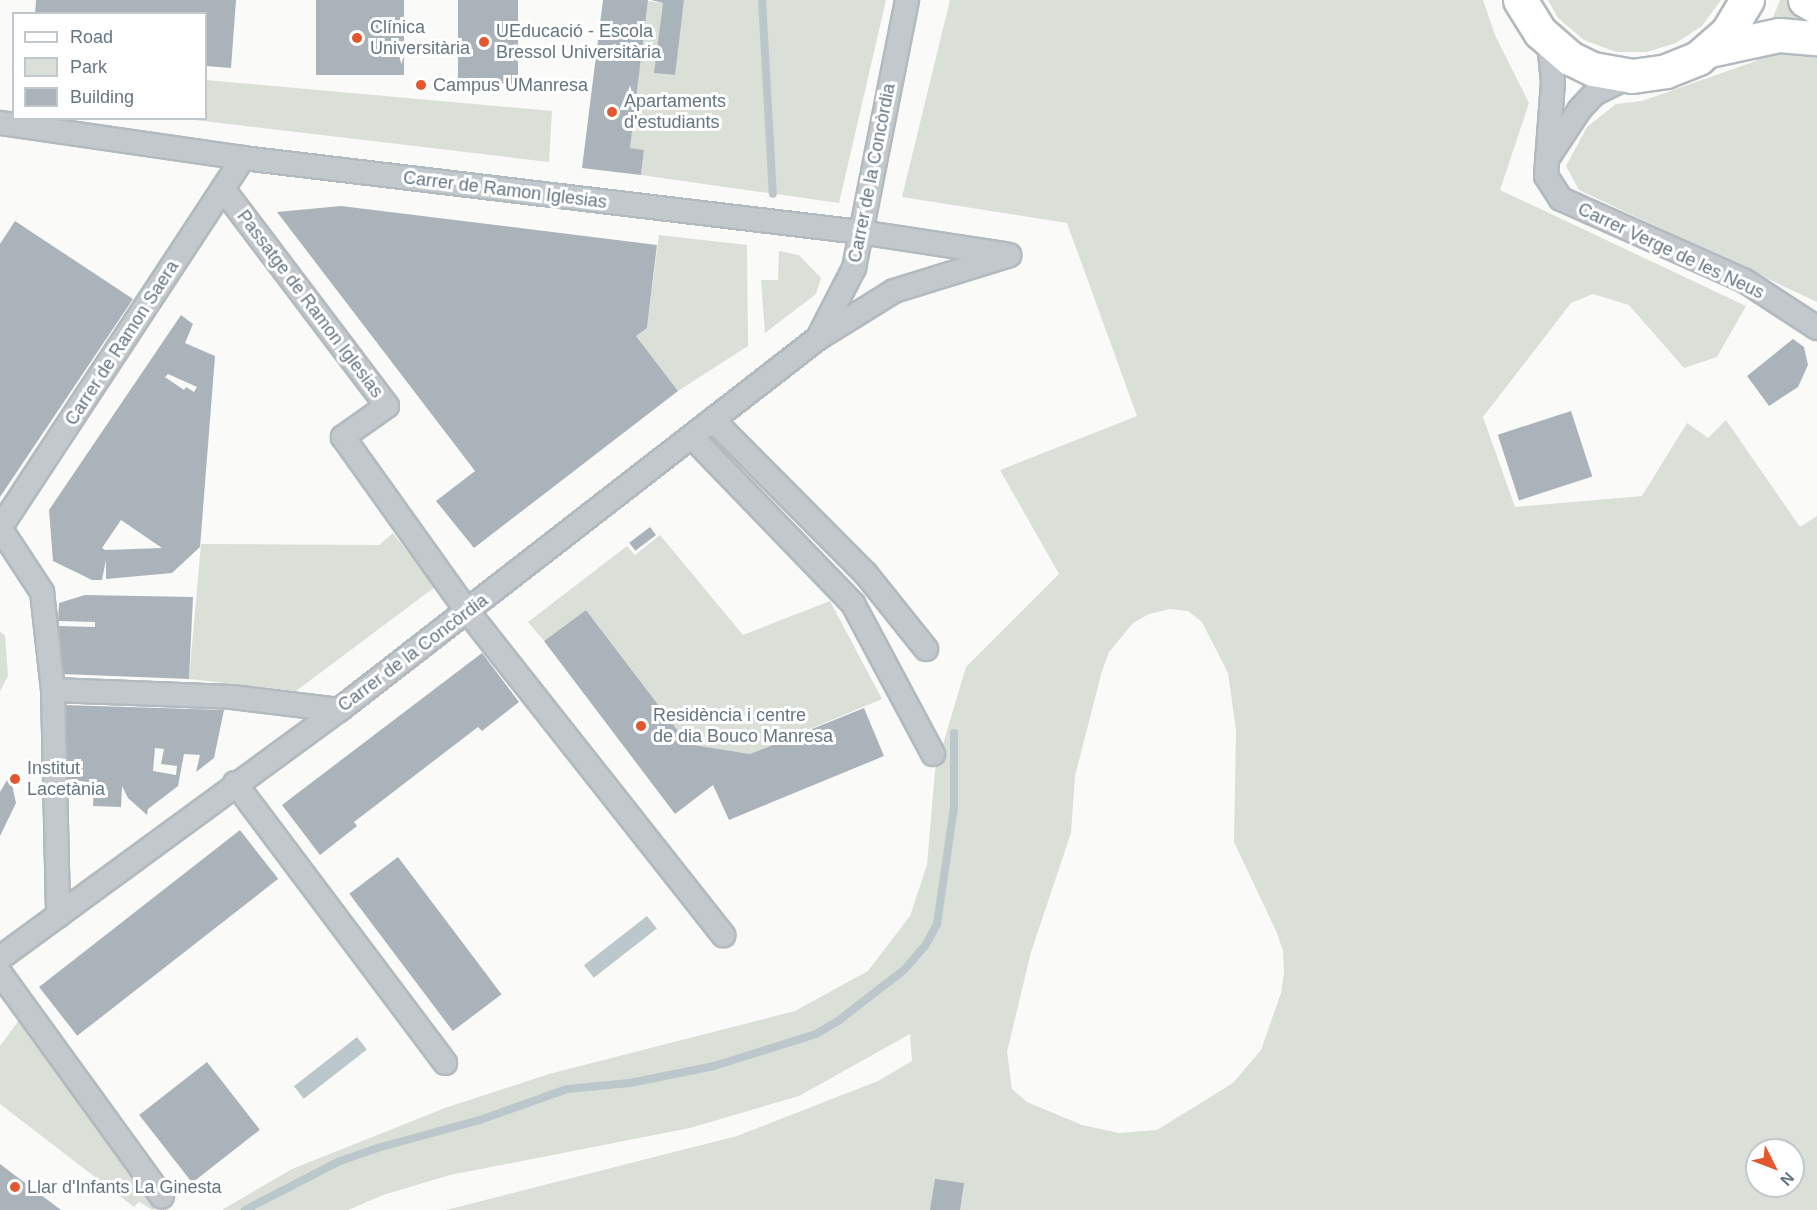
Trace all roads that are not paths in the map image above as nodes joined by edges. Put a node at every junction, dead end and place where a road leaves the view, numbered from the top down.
1 (907, 0) edge
2 (1520, 0) edge
3 (1748, 0) edge
4 (1806, 0) edge
5 (1817, 7) edge
6 (1817, 38) edge
7 (1549, 42) junction
8 (1708, 51) junction
9 (1632, 76) junction
10 (0, 123) edge
11 (243, 158) junction
12 (1547, 160) junction
13 (223, 189) junction
14 (860, 232) junction
15 (1010, 255) joint
16 (1817, 328) edge
17 (818, 339) junction
18 (713, 420) junction
19 (692, 437) junction
20 (0, 528) edge
21 (468, 612) junction
22 (926, 649) dead end
23 (53, 690) junction
24 (339, 710) junction
25 (933, 754) dead end
26 (235, 783) junction
27 (58, 916) junction
28 (723, 935) dead end
29 (0, 958) edge
30 (0, 973) edge
31 (446, 1062) dead end
32 (162, 1197) dead end

1 - 14 street, Carrer de la Concòrdia
2 - 7 street
3 - 8 street
4 - 5 street
6 - 8 street
7 - 9 street
7 - 12 street, Carrer Verge de les Neus
8 - 9 street
9 - 12 street
10 - 11 street, Carrer de Ramon Iglesias
11 - 13 street, Carrer de Ramon Saera
11 - 14 street, Carrer de Ramon Iglesias
12 - 16 street, Carrer Verge de les Neus
13 - 20 street, Carrer de Ramon Saera
13 - 21 street, Passatge de Ramon Iglesias
14 - 15 street, Carrer de Ramon Iglesias
14 - 17 street, Carrer de la Concòrdia
15 - 17 street, Carrer de la Concòrdia
17 - 18 street, Carrer de la Concòrdia
18 - 19 street, Carrer de la Concòrdia
18 - 22 street
19 - 21 street, Carrer de la Concòrdia
19 - 25 street
20 - 23 street
21 - 24 street, Carrer de la Concòrdia
21 - 28 street
23 - 24 street
23 - 27 street
24 - 26 street, Carrer de la Concòrdia
26 - 27 street, Carrer de la Concòrdia
26 - 31 street
27 - 29 street, Carrer de la Concòrdia
30 - 32 street

